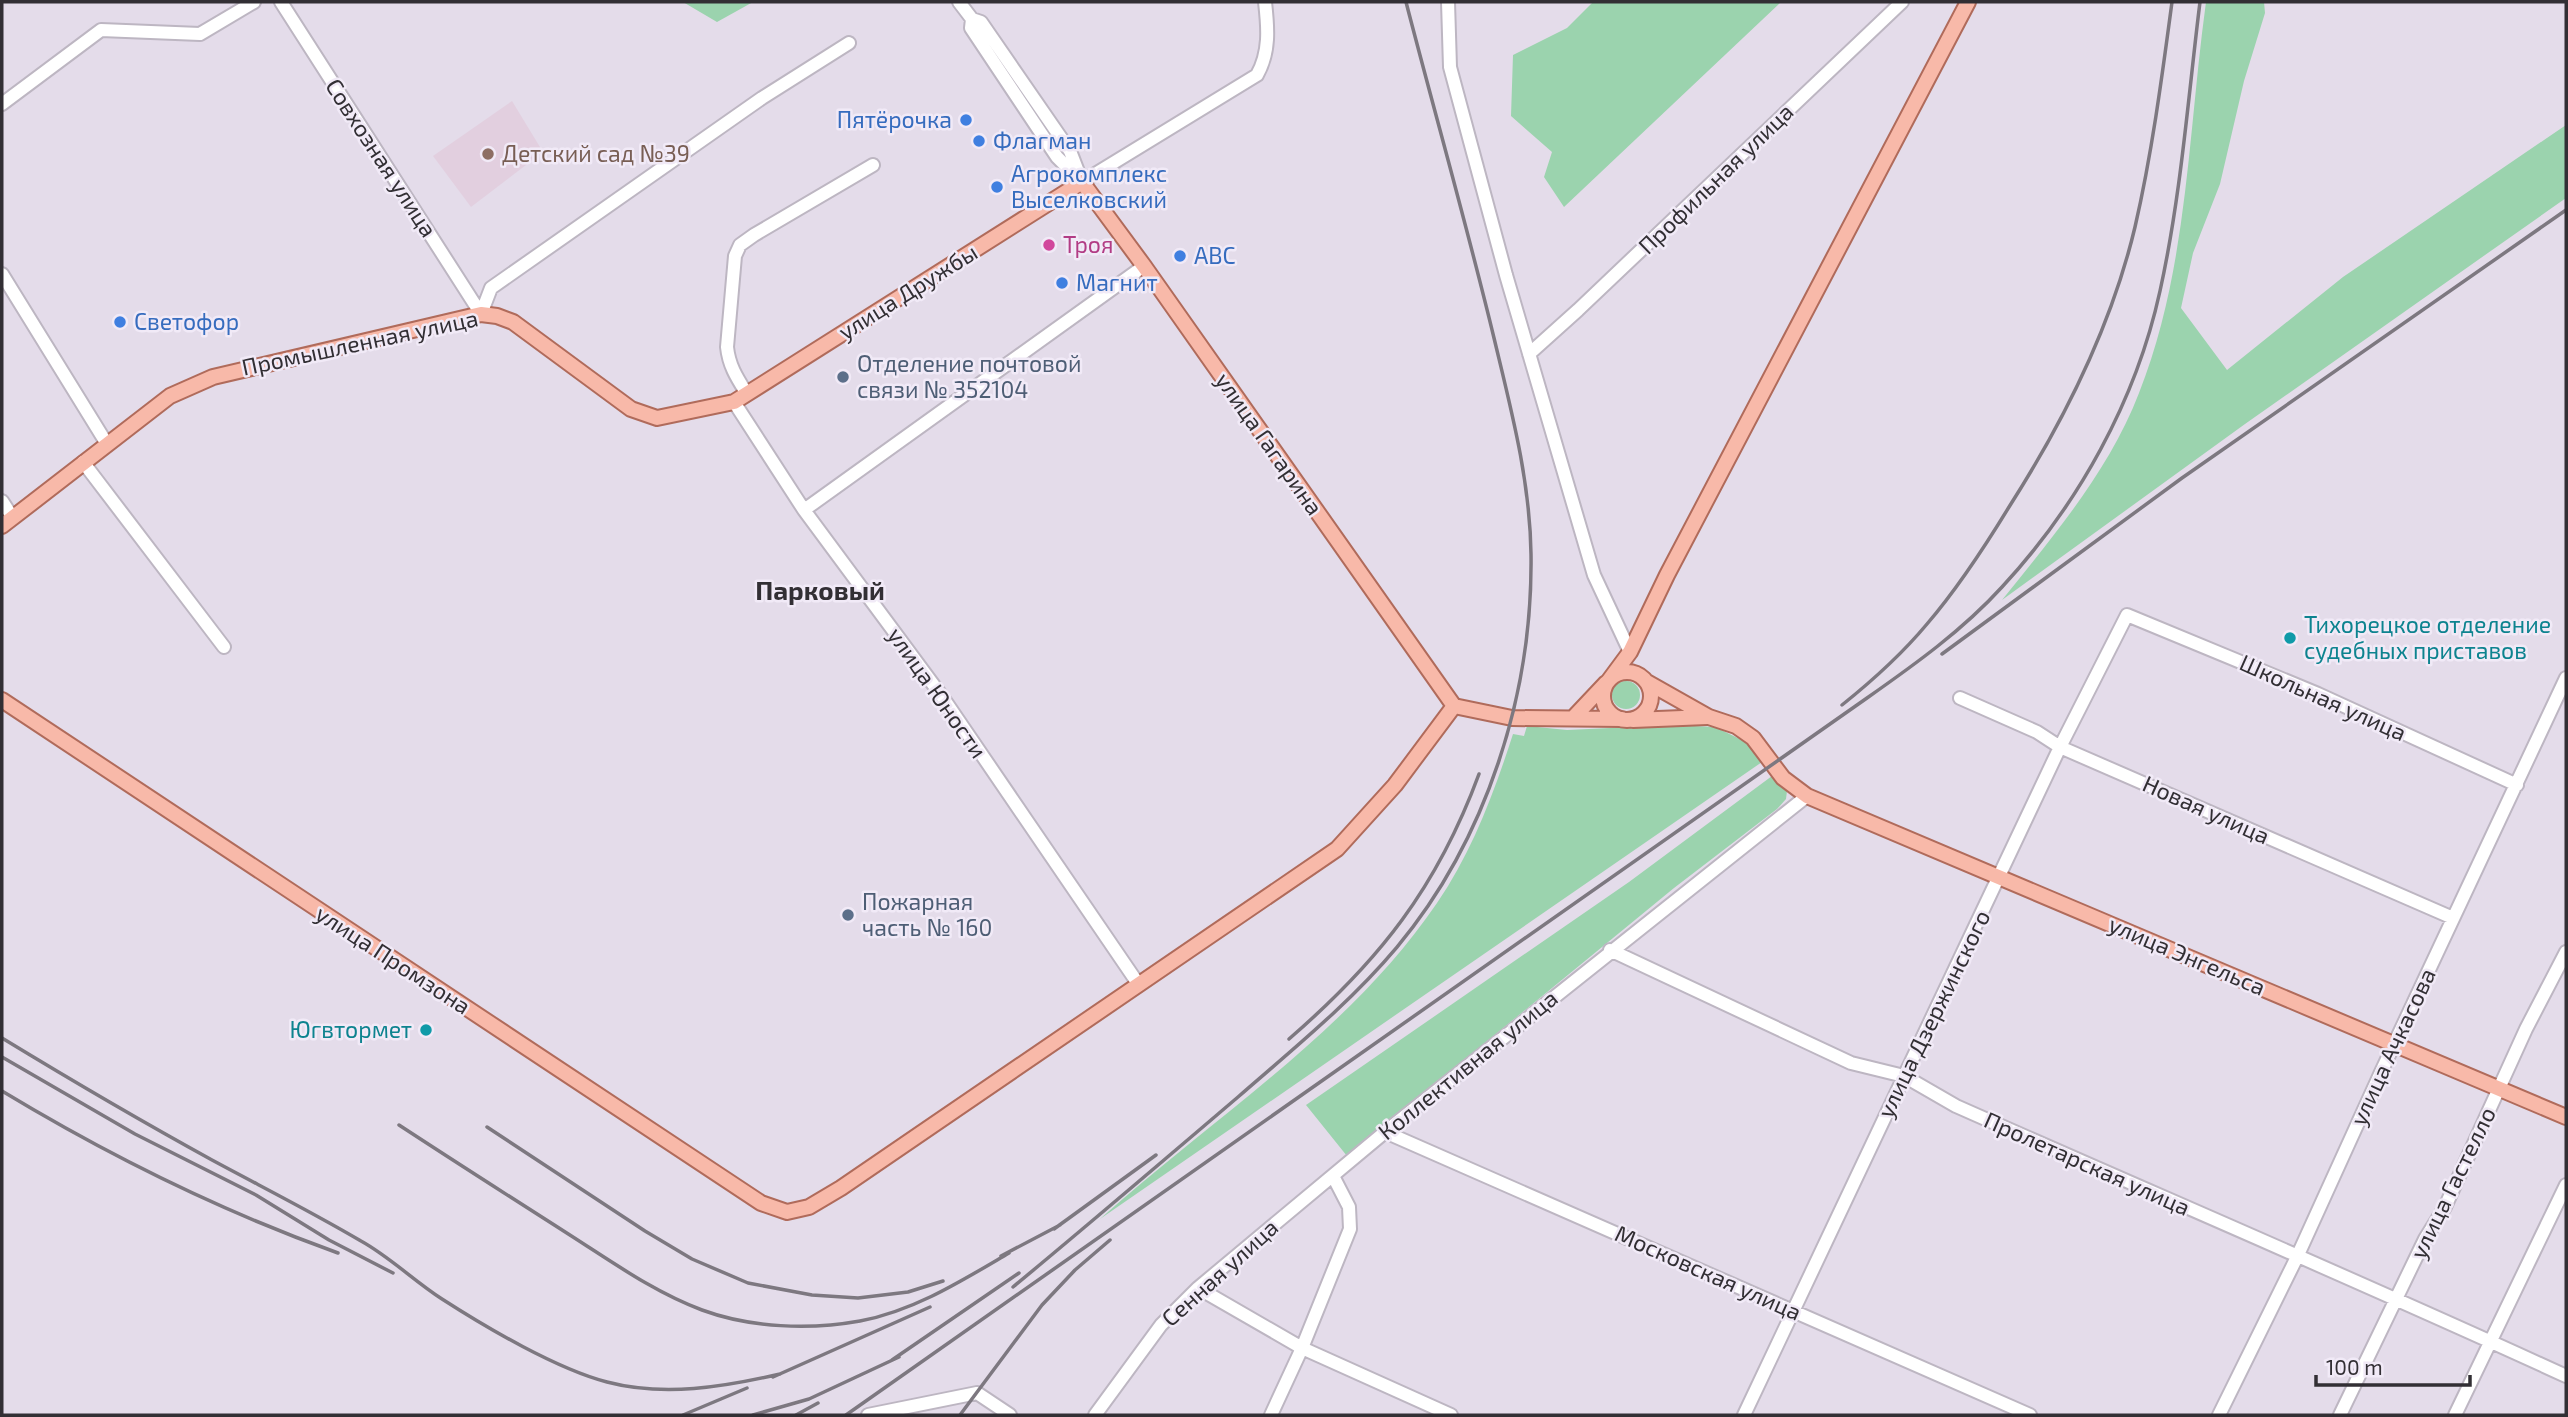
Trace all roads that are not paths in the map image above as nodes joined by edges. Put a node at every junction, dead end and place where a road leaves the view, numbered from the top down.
1 (254, 2) edge
2 (281, 2) edge
3 (959, 2) edge
4 (1265, 2) edge
5 (1448, 2) edge
6 (1902, 2) edge
7 (1968, 2) edge
8 (849, 43) dead end
9 (2, 104) edge
10 (873, 165) dead end
11 (1082, 182) junction
12 (1144, 266) junction
13 (2, 274) edge
14 (481, 314) junction
15 (1529, 354) junction
16 (747, 394) junction
17 (734, 402) junction
18 (107, 444) junction
19 (83, 463) junction
20 (2, 501) edge
21 (804, 510) junction
22 (7, 522) edge
23 (2127, 615) joint
24 (224, 647) dead end
25 (1630, 652) junction
26 (1642, 678) junction
27 (2566, 678) edge
28 (1608, 680) junction
29 (1960, 698) dead end
30 (2, 700) edge
31 (1454, 706) junction
32 (1709, 717) junction
33 (1573, 718) junction
34 (1625, 720) junction
35 (2060, 747) junction
36 (2517, 785) junction
37 (1807, 796) junction
38 (2000, 876) junction
39 (2453, 918) junction
40 (1610, 950) junction
41 (2566, 951) edge
42 (1139, 985) junction
43 (2394, 1045) junction
44 (1904, 1076) junction
45 (2500, 1089) junction
46 (2566, 1117) edge
47 (1385, 1132) junction
48 (1333, 1176) junction
49 (2566, 1185) edge
50 (2297, 1257) junction
51 (1198, 1288) junction
52 (2398, 1298) junction
53 (1793, 1310) junction
54 (2492, 1342) junction
55 (1302, 1348) junction
56 (2566, 1376) edge
57 (868, 1415) edge
58 (1010, 1415) edge
59 (1095, 1415) edge
60 (1271, 1415) edge
61 (1451, 1415) edge
62 (1744, 1415) edge
63 (2030, 1415) edge
64 (2219, 1415) edge
65 (2340, 1415) edge
66 (2455, 1415) edge

1 - 9 street
2 - 14 street, Совхозная улица
3 - 11 street, улица Гагарина
4 - 11 street
5 - 15 street
6 - 15 street, Профильная улица
7 - 25 main road
8 - 14 street
10 - 16 street
11 - 12 main road, улица Гагарина
11 - 16 main road, улица Дружбы
12 - 21 street
12 - 31 main road, улица Гагарина
13 - 18 street
14 - 17 main road, Промышленная улица
14 - 18 main road, Промышленная улица
15 - 25 street
16 - 17 main road, улица Дружбы
17 - 21 street, улица Юности
18 - 19 main road, Промышленная улица
19 - 22 main road, Промышленная улица
19 - 24 street
20 - 22 street
21 - 42 street, улица Юности
23 - 35 street, улица Дзержинского
23 - 36 street, Школьная улица
25 - 26 main road
25 - 28 main road
26 - 28 main road
26 - 32 main road, улица Энгельса
26 - 34 main road
27 - 36 street, улица Ачкасова
28 - 33 main road
28 - 34 main road
29 - 35 street, Новая улица
30 - 42 main road, улица Промзона
31 - 33 main road
31 - 42 main road
32 - 34 main road
32 - 37 main road, улица Энгельса
33 - 34 main road
35 - 38 street, улица Дзержинского
35 - 39 street, Новая улица
36 - 39 street, улица Ачкасова
37 - 38 main road, улица Энгельса
37 - 40 street, Коллективная улица
38 - 43 main road, улица Энгельса
38 - 44 street, улица Дзержинского
39 - 43 street, улица Ачкасова
40 - 44 street, Пролетарская улица
40 - 47 street, Коллективная улица
41 - 45 street, улица Гастелло
43 - 45 main road, улица Энгельса
43 - 50 street, улица Ачкасова
44 - 50 street, Пролетарская улица
44 - 53 street, улица Дзержинского
45 - 46 main road, улица Энгельса
45 - 52 street, улица Гастелло
47 - 48 street, Коллективная улица
47 - 53 street, Московская улица
48 - 51 street, Сенная улица
48 - 55 street
49 - 54 street
50 - 52 street, Пролетарская улица
50 - 64 street, улица Ачкасова
51 - 55 street
51 - 59 street, Сенная улица
52 - 54 street, Пролетарская улица
52 - 65 street, улица Гастелло
53 - 62 street, улица Дзержинского
53 - 63 street, Московская улица
54 - 56 street, Пролетарская улица
54 - 66 street
55 - 60 street
55 - 61 street
57 - 58 street

